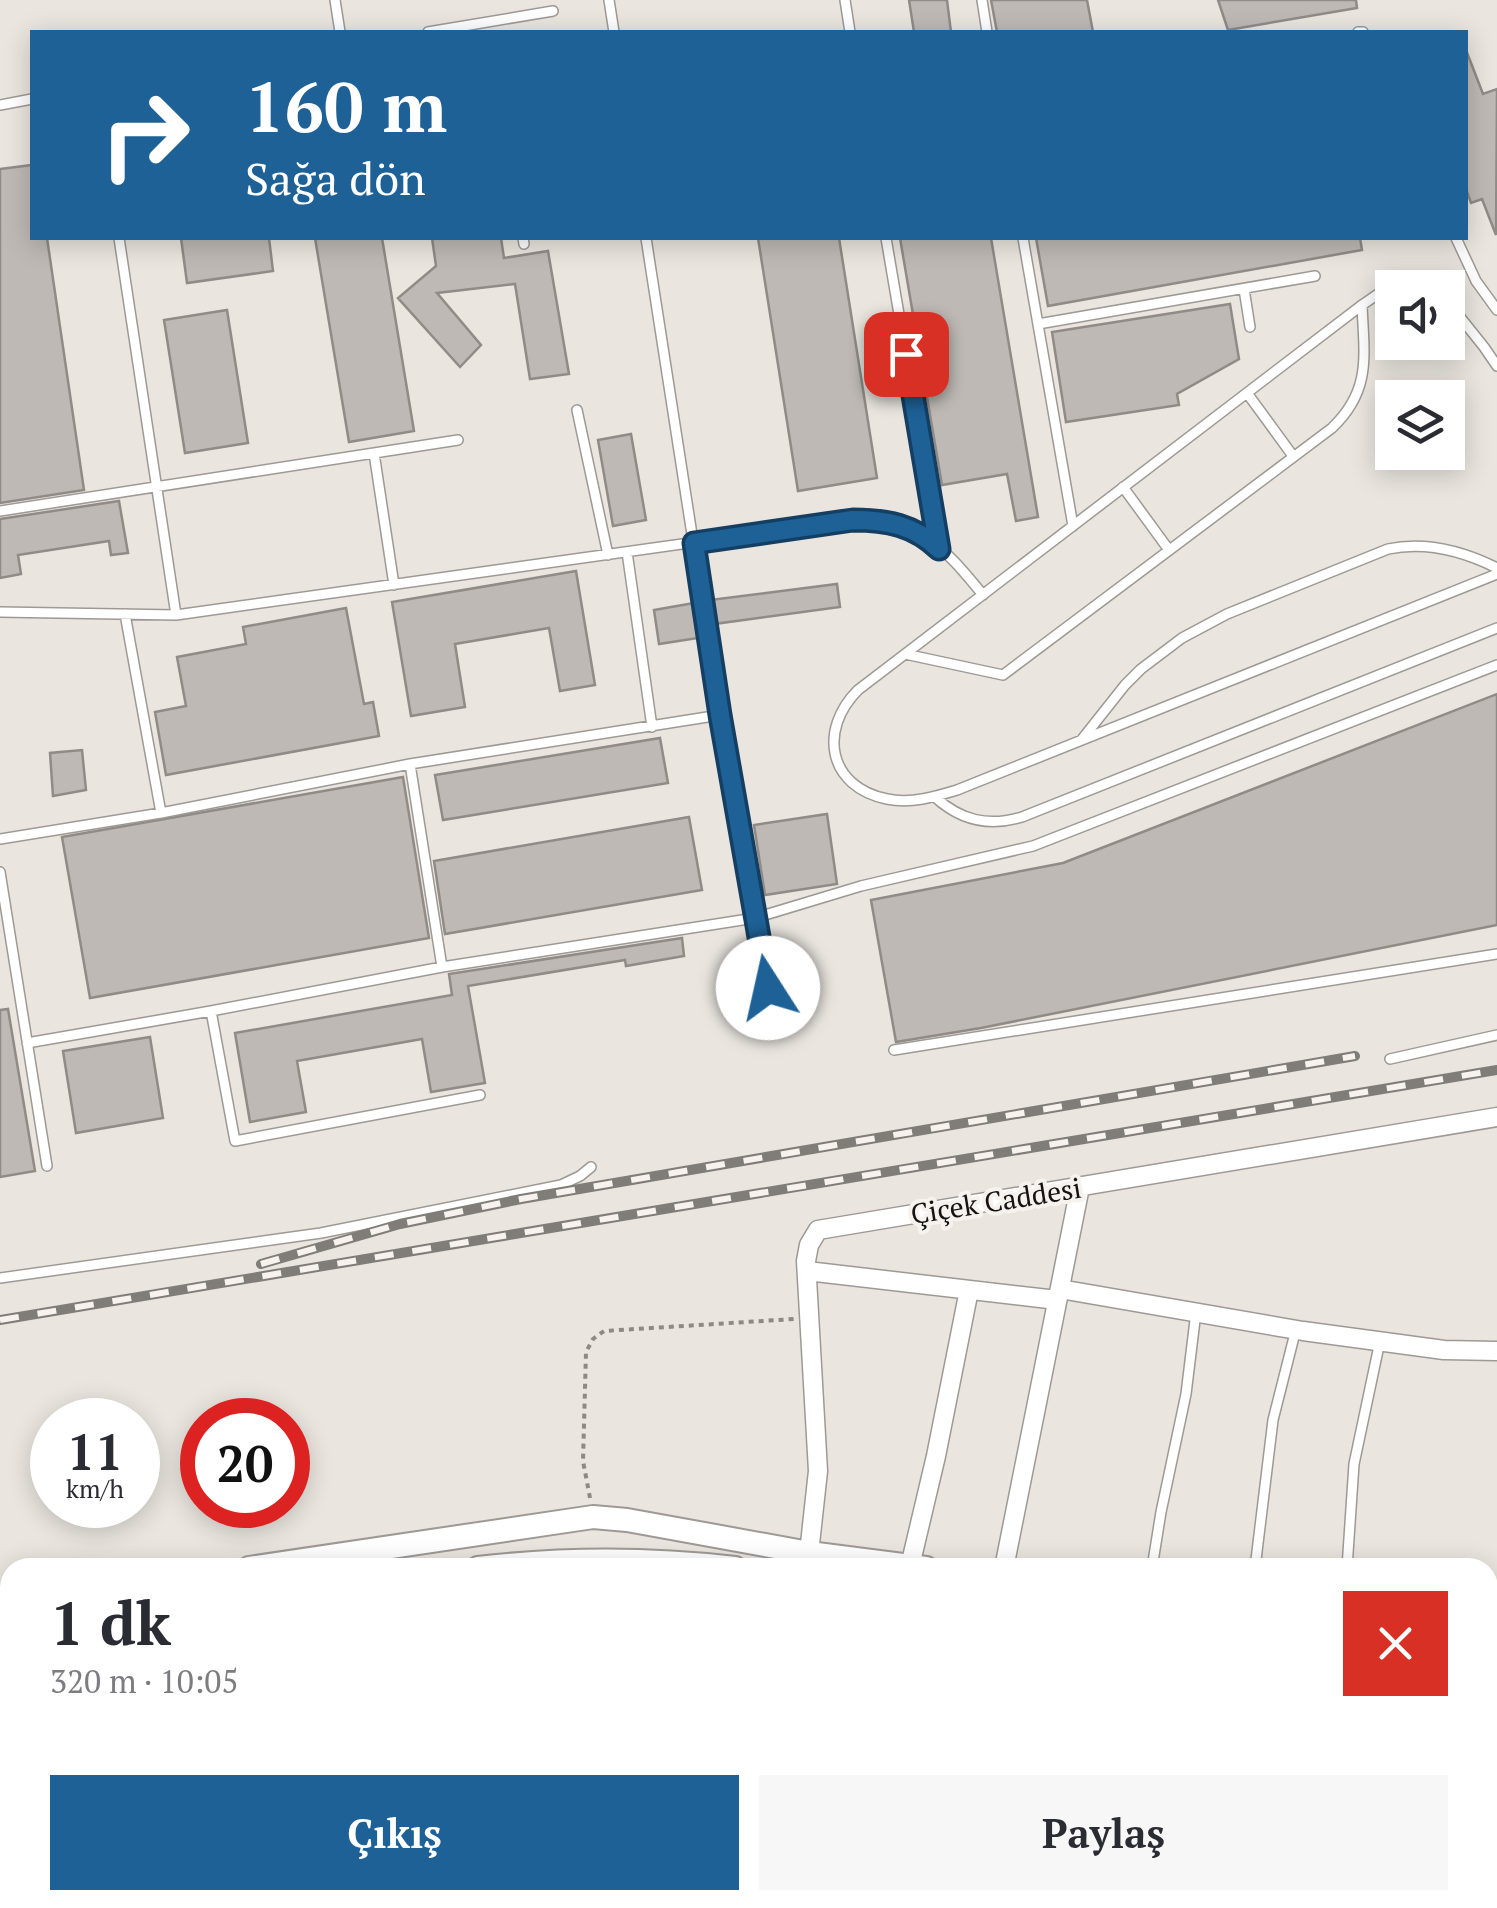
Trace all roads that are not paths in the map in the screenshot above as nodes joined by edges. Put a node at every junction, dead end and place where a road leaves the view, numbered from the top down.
1 (335, 0) edge
2 (609, 0) edge
3 (845, 0) edge
4 (982, 0) edge
5 (552, 12) dead end
6 (340, 30) edge
7 (440, 30) edge
8 (614, 30) edge
9 (850, 30) edge
10 (988, 30) edge
11 (30, 99) edge
12 (0, 105) edge
13 (119, 240) edge
14 (646, 240) edge
15 (886, 240) edge
16 (1023, 240) edge
17 (1457, 240) edge
18 (1315, 276) dead end
19 (1244, 289) junction
20 (1375, 297) edge
21 (1362, 305) junction
22 (1497, 310) edge
23 (1465, 322) edge
24 (1038, 324) junction
25 (1250, 326) dead end
26 (1497, 366) edge
27 (1247, 392) junction
28 (577, 410) dead end
29 (458, 440) dead end
30 (374, 453) junction
31 (1293, 456) junction
32 (156, 486) junction
33 (1123, 488) junction
34 (0, 511) edge
35 (1072, 526) junction
36 (694, 543) junction
37 (939, 549) junction
38 (1169, 550) junction
39 (627, 552) junction
40 (608, 555) junction
41 (1497, 571) edge
42 (394, 585) junction
43 (983, 595) junction
44 (0, 612) edge
45 (126, 614) junction
46 (176, 615) junction
47 (1497, 628) edge
48 (904, 654) junction
49 (1497, 665) edge
50 (720, 715) junction
51 (652, 727) junction
52 (1081, 740) junction
53 (410, 764) junction
54 (935, 797) junction
55 (161, 813) junction
56 (0, 839) edge
57 (0, 872) edge
58 (755, 918) junction
59 (1497, 954) edge
60 (442, 967) junction
61 (768, 988) dead end
62 (212, 1011) junction
63 (1497, 1035) edge
64 (27, 1043) junction
65 (894, 1050) dead end
66 (1390, 1059) dead end
67 (480, 1095) dead end
68 (1497, 1117) edge
69 (47, 1166) dead end
70 (591, 1167) dead end
71 (1080, 1186) junction
72 (806, 1271) junction
73 (0, 1278) edge
74 (969, 1290) junction
75 (1058, 1294) junction
76 (1196, 1312) junction
77 (1296, 1329) junction
78 (1380, 1341) junction
79 (1497, 1351) edge
80 (809, 1553) junction
81 (316, 1558) edge
82 (851, 1558) edge
83 (919, 1558) edge
84 (1006, 1558) edge
85 (1154, 1558) edge
86 (1256, 1558) edge
87 (1348, 1558) edge

1 - 6 lane
2 - 8 lane
3 - 9 lane
4 - 10 lane
5 - 7 lane
11 - 12 lane
13 - 32 lane
14 - 36 lane
15 - 37 lane
16 - 24 lane
17 - 22 lane
18 - 19 lane
19 - 24 lane
19 - 25 lane
20 - 21 lane
21 - 27 lane
21 - 31 lane
23 - 26 lane
24 - 35 lane
27 - 31 lane
27 - 33 lane
28 - 40 lane
29 - 30 lane
30 - 32 lane
30 - 42 lane
31 - 38 lane
32 - 34 lane
32 - 46 lane
33 - 35 lane
33 - 38 lane
35 - 43 lane
36 - 37 lane
36 - 39 lane
36 - 50 lane
37 - 43 lane
38 - 48 lane
39 - 40 lane
39 - 51 lane
40 - 42 lane
41 - 52 lane
41 - 52 lane
42 - 46 lane
43 - 48 lane
44 - 45 lane
45 - 46 lane
45 - 55 lane
47 - 54 lane
48 - 54 lane
49 - 58 lane
50 - 51 lane
50 - 58 lane
51 - 53 lane
52 - 54 lane
53 - 55 lane
53 - 60 lane
55 - 56 lane
57 - 64 lane
58 - 60 lane
58 - 61 lane
59 - 65 lane
60 - 62 lane
62 - 64 lane
62 - 67 lane
63 - 66 lane
64 - 69 lane
68 - 71 street, Çiçek Caddesi
70 - 73 lane
71 - 72 street, Çiçek Caddesi
71 - 75 street
72 - 74 street
72 - 80 street, Çiçek Caddesi
74 - 75 street
74 - 83 street
75 - 76 street
75 - 84 street
76 - 77 street
76 - 85 lane
77 - 78 street
77 - 86 lane
78 - 79 street
78 - 87 lane
80 - 81 street
80 - 82 street

